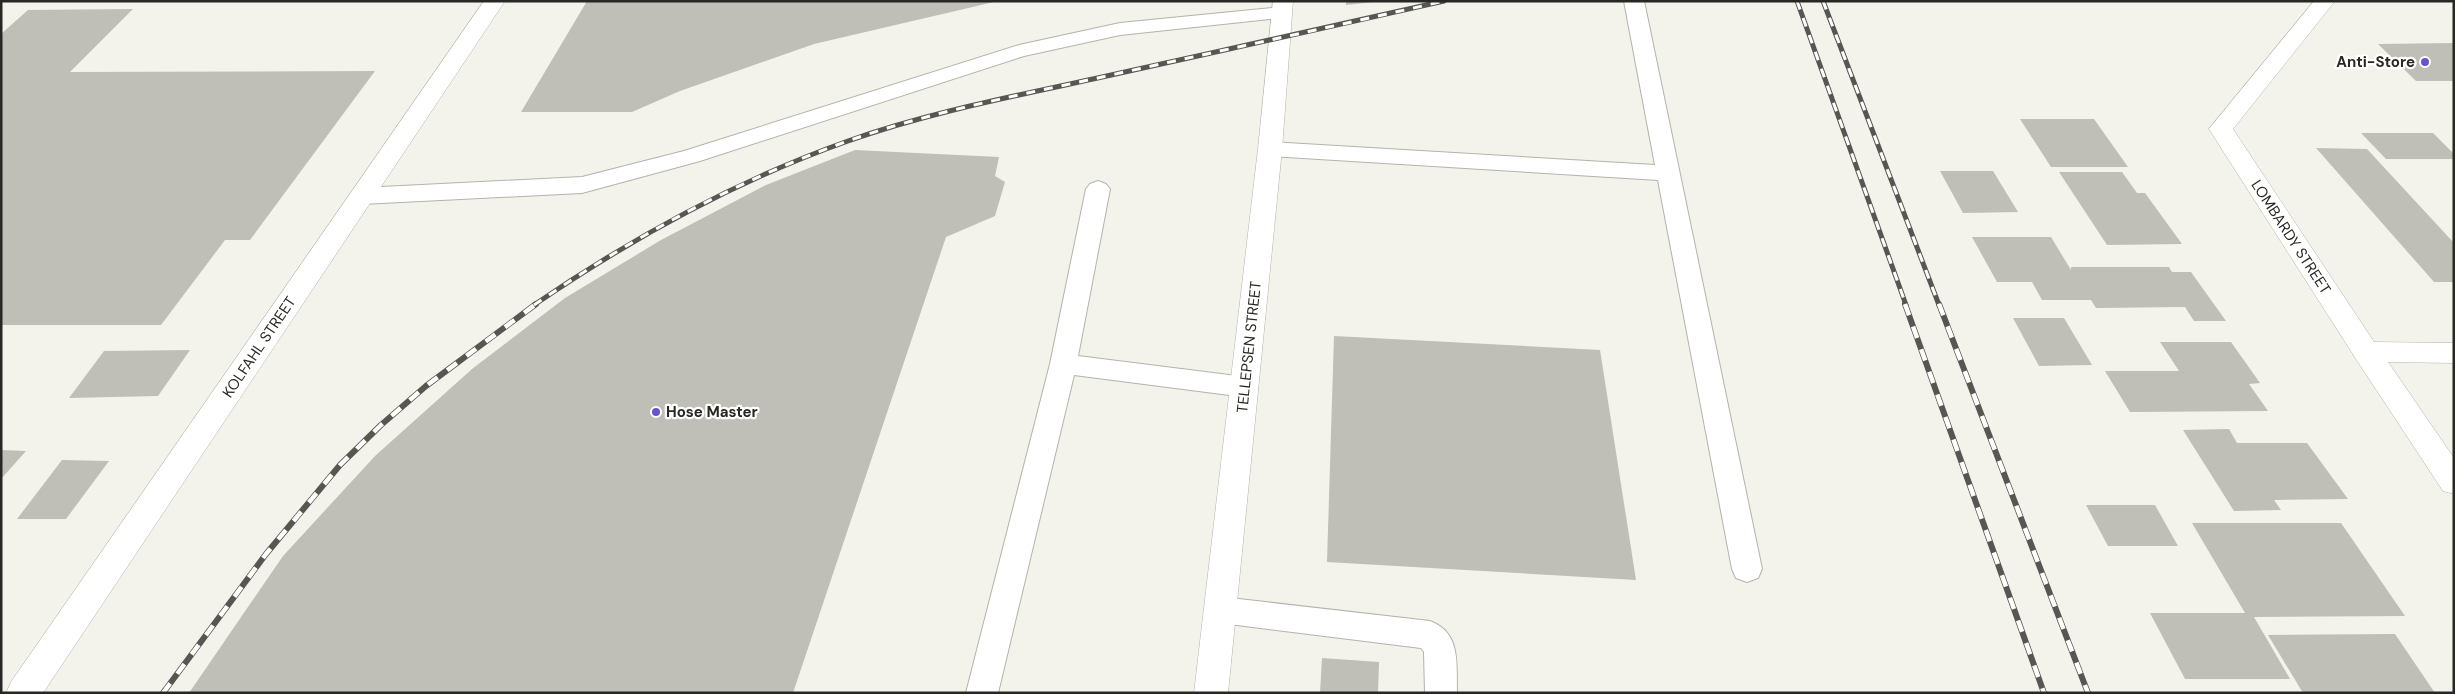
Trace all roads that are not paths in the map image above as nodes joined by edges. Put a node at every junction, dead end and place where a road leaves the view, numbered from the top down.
1 (495, 1) edge
2 (1634, 1) edge
3 (2325, 1) edge
4 (1282, 7) edge
5 (1270, 149) junction
6 (1669, 173) junction
7 (1098, 189) dead end
8 (362, 196) junction
9 (2366, 352) junction
10 (2454, 352) edge
11 (1064, 364) junction
12 (1245, 388) junction
13 (2454, 482) edge
14 (1747, 569) dead end
15 (1221, 610) junction
16 (23, 693) edge
17 (982, 693) edge
18 (1212, 693) edge
19 (1441, 693) edge

1 - 8 street, KOLFAHL STREET
2 - 6 lane
3 - 9 street, LOMBARDY STREET
4 - 5 street, TELLEPSEN STREET
4 - 8 lane
5 - 6 lane
5 - 12 street, TELLEPSEN STREET
6 - 14 lane
7 - 11 lane
8 - 16 street, KOLFAHL STREET
9 - 10 street
9 - 13 street, LOMBARDY STREET
11 - 12 lane
11 - 17 lane
12 - 15 street, TELLEPSEN STREET
15 - 18 street, TELLEPSEN STREET
15 - 19 lane

